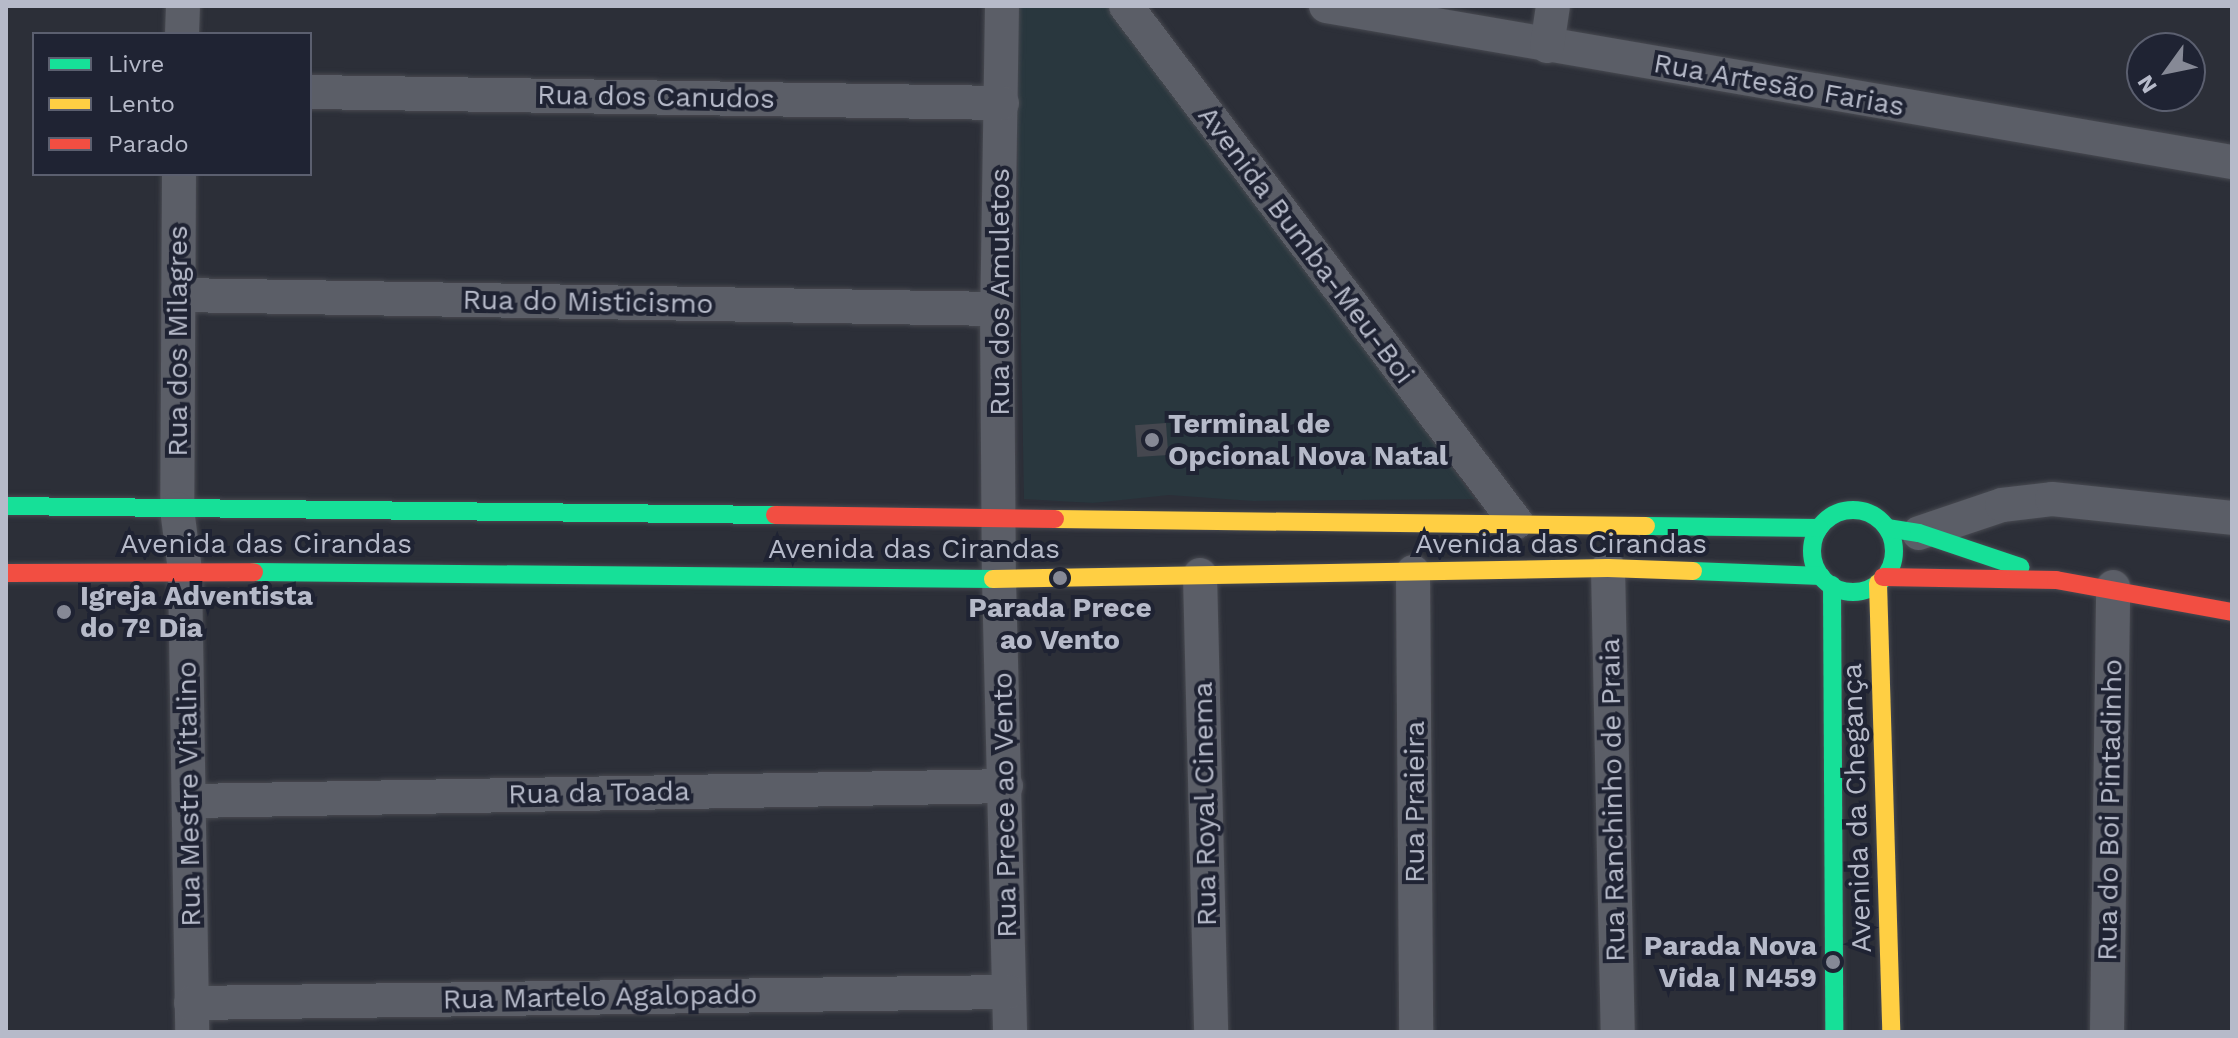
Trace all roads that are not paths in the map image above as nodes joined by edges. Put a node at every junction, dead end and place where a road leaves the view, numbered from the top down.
1 (183, 6) edge
2 (1002, 6) edge
3 (1126, 6) edge
4 (1326, 6) edge
5 (1553, 6) edge
6 (182, 32) edge
7 (1547, 46) junction
8 (312, 92) edge
9 (1002, 103) junction
10 (2232, 162) edge
11 (179, 176) edge
12 (179, 295) junction
13 (997, 309) junction
14 (6, 506) edge
15 (177, 509) junction
16 (2232, 518) edge
17 (999, 520) junction
18 (1516, 522) junction
19 (1819, 528) junction
20 (1903, 531) junction
21 (1608, 568) junction
22 (185, 571) junction
23 (1413, 572) junction
24 (6, 573) edge
25 (1200, 575) junction
26 (999, 579) junction
27 (1880, 580) junction
28 (2056, 580) junction
29 (1826, 581) junction
30 (2113, 587) junction
31 (2232, 612) edge
32 (1006, 786) junction
33 (191, 801) junction
34 (1008, 992) junction
35 (191, 1017) edge
36 (1010, 1032) edge
37 (1211, 1032) edge
38 (1416, 1032) edge
39 (1618, 1032) edge
40 (1834, 1032) edge
41 (1891, 1032) edge
42 (2107, 1032) edge

1 - 6 street
2 - 9 street, Rua dos Amuletos
3 - 18 street, Avenida Bumba-Meu-Boi
4 - 7 street, Rua Artesão Farias
5 - 7 street
7 - 10 street, Rua Artesão Farias
8 - 9 street, Rua dos Canudos
9 - 13 street, Rua dos Amuletos
11 - 12 street, Rua dos Milagres
12 - 13 street, Rua do Misticismo
12 - 15 street, Rua dos Milagres
13 - 17 street, Rua dos Amuletos
14 - 15 street, Avenida das Cirandas
15 - 17 street, Avenida das Cirandas
15 - 22 street, Rua Mestre Vitalino
16 - 20 street
17 - 18 street, Avenida das Cirandas
17 - 26 street, Rua dos Amuletos
18 - 19 street, Avenida das Cirandas
19 - 20 street
19 - 29 street
20 - 27 street
20 - 28 street
21 - 23 street, Avenida das Cirandas
21 - 29 street, Avenida das Cirandas
21 - 39 street, Rua Ranchinho de Praia
22 - 24 street, Avenida das Cirandas
22 - 26 street, Avenida das Cirandas
22 - 33 street, Rua Mestre Vitalino
23 - 25 street, Avenida das Cirandas
23 - 38 street, Rua Praieira
25 - 26 street, Avenida das Cirandas
25 - 37 street, Rua Royal Cinema
26 - 32 street, Rua Prece ao Vento
27 - 28 street
27 - 29 street
27 - 41 street, Avenida da Chegança
28 - 30 street
29 - 40 street, Avenida da Chegança
30 - 31 street
30 - 42 street, Rua do Boi Pintadinho
32 - 33 street, Rua da Toada
32 - 34 street, Rua Prece ao Vento
33 - 35 street, Rua Mestre Vitalino
34 - 35 street, Rua Martelo Agalopado
34 - 36 street, Rua Prece ao Vento

